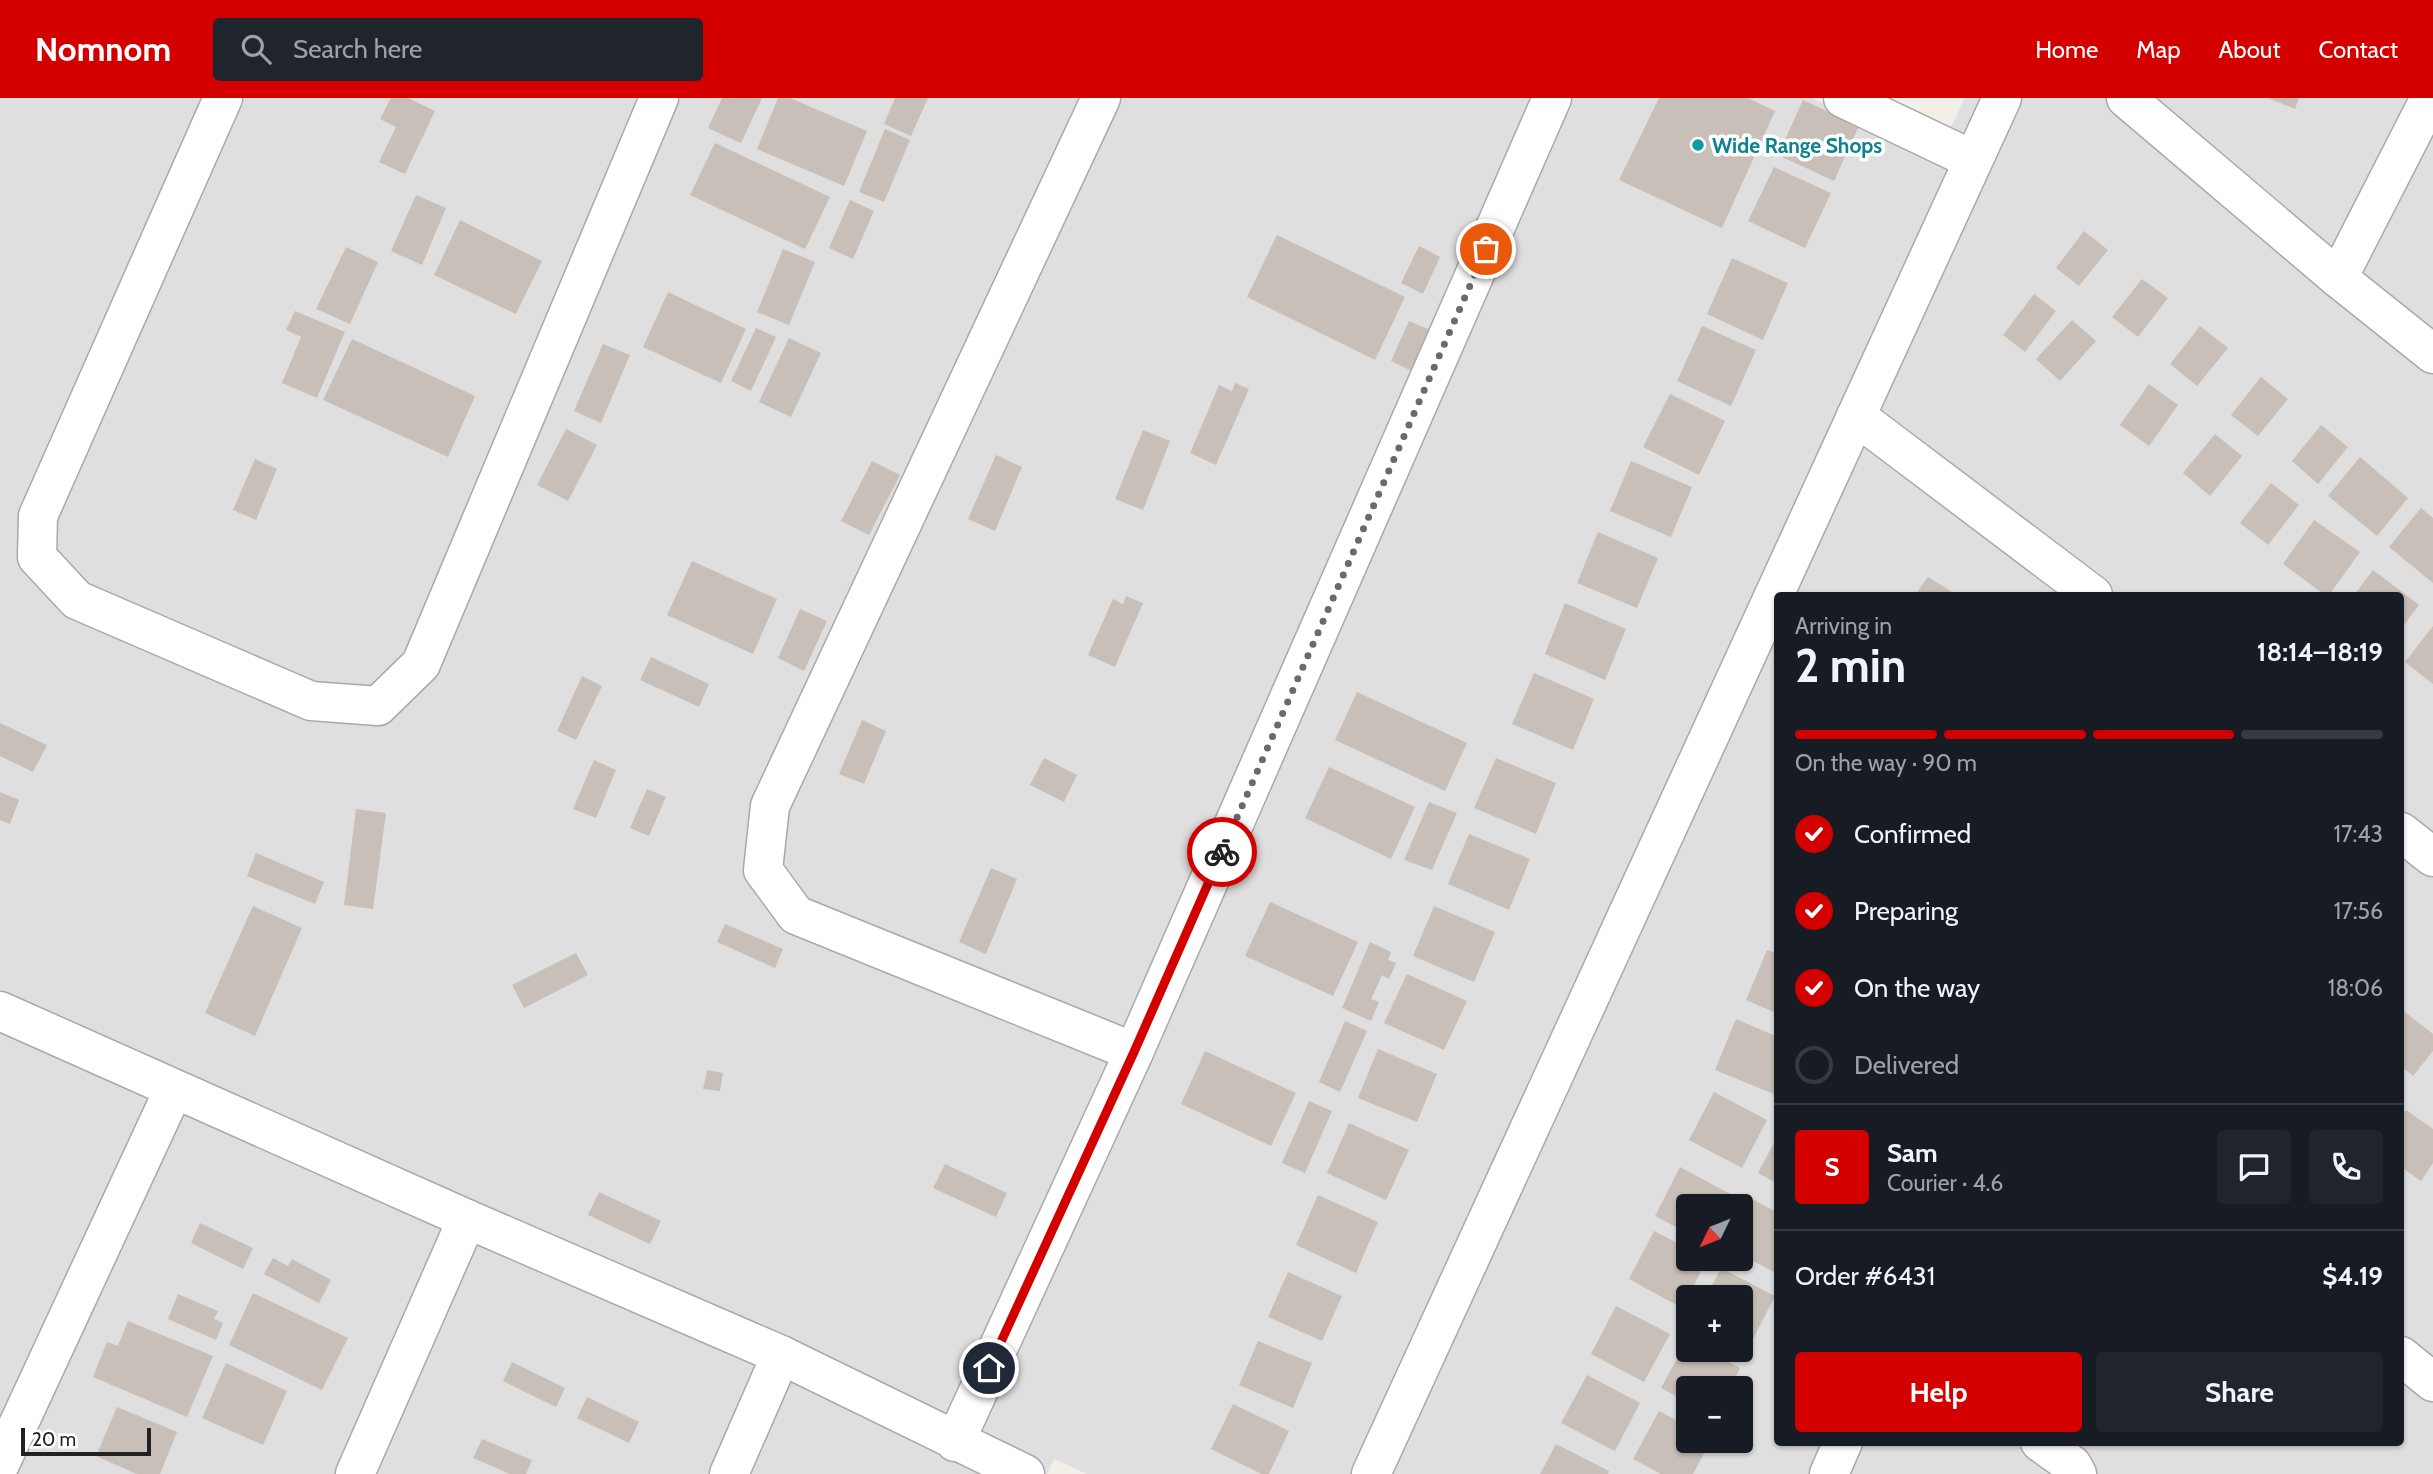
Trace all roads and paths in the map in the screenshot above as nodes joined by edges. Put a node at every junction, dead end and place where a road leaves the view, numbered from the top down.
1 (223, 98) edge
2 (659, 98) edge
3 (1101, 98) edge
4 (1552, 98) edge
5 (1843, 98) edge
6 (2002, 98) edge
7 (2126, 98) edge
8 (2430, 98) edge
9 (1973, 160) junction
10 (2338, 278) junction
11 (2433, 354) edge
12 (1856, 416) junction
13 (1775, 592) edge
14 (2089, 592) edge
15 (1774, 595) edge
16 (2404, 834) edge
17 (2433, 857) edge
18 (0, 1011) edge
19 (1134, 1052) junction
20 (174, 1088) junction
21 (467, 1219) junction
22 (781, 1354) junction
23 (2404, 1358) edge
24 (2433, 1382) edge
25 (955, 1441) junction
26 (1841, 1446) edge
27 (2046, 1446) edge
28 (0, 1464) edge
29 (355, 1474) edge
30 (729, 1474) edge
31 (1025, 1474) edge
32 (1371, 1474) edge
33 (1829, 1474) edge
34 (2077, 1474) edge

1 - 2 street
3 - 19 street
4 - 19 street
5 - 9 street
6 - 9 street
7 - 10 street
8 - 10 street
9 - 12 street
10 - 11 street
12 - 13 street
12 - 14 street
15 - 32 street
16 - 17 street
18 - 20 street
19 - 25 street
20 - 21 street
20 - 28 street
21 - 22 street
21 - 29 street
22 - 25 street
22 - 30 street
23 - 24 street
25 - 31 street
26 - 33 street
27 - 34 street

